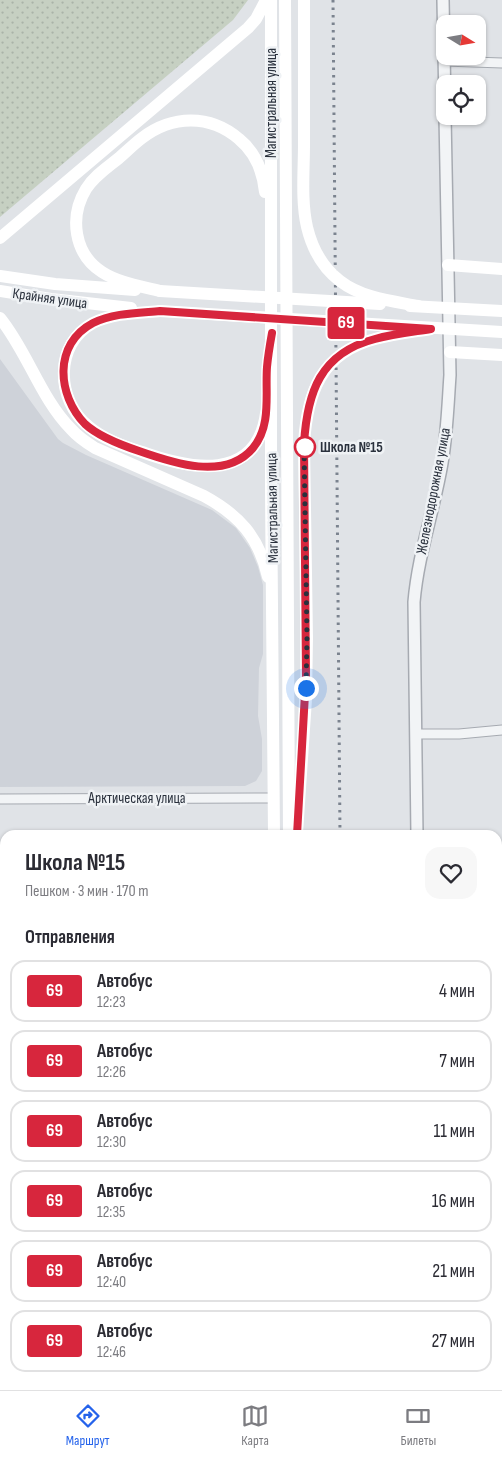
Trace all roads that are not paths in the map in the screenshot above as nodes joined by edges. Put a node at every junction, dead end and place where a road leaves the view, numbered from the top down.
1 (266, 0) edge
2 (271, 0) edge
3 (285, 0) edge
4 (304, 0) edge
5 (443, 0) edge
6 (443, 15) edge
7 (486, 62) edge
8 (502, 63) edge
9 (445, 125) edge
10 (0, 238) edge
11 (448, 265) junction
12 (502, 269) edge
13 (0, 276) edge
14 (272, 277) junction
15 (0, 291) edge
16 (160, 291) junction
17 (418, 306) junction
18 (160, 311) junction
19 (502, 311) edge
20 (0, 318) edge
21 (431, 329) junction
22 (502, 332) edge
23 (272, 333) junction
24 (450, 352) junction
25 (502, 355) edge
26 (273, 619) junction
27 (502, 730) edge
28 (416, 734) junction
29 (274, 798) junction
30 (0, 799) edge
31 (274, 830) edge
32 (289, 830) edge
33 (297, 830) edge
34 (417, 830) edge

1 - 10 main road
2 - 14 main road, Магистральная улица
3 - 32 main road, Магистральная улица
4 - 17 main road, bridge
5 - 6 street
7 - 8 street
9 - 11 street, Железнодорожная улица
11 - 12 main road
11 - 24 street, Железнодорожная улица
13 - 16 main road, Крайняя улица
14 - 16 main road
14 - 23 main road, Магистральная улица
15 - 18 main road, Крайняя улица
16 - 17 main road, bridge
17 - 19 main road, bridge
18 - 21 main road, bridge
18 - 23 main road
20 - 26 main road
21 - 22 main road, bridge
21 - 33 main road, bridge
23 - 26 main road, Магистральная улица
24 - 25 main road
24 - 28 street, Железнодорожная улица
26 - 29 main road, Магистральная улица
27 - 28 street
28 - 34 street, Железнодорожная улица
29 - 30 street, Арктическая улица
29 - 31 main road, Магистральная улица

